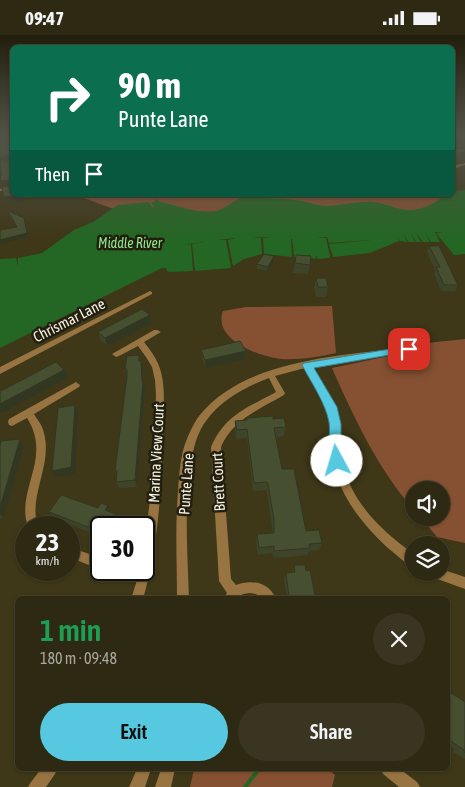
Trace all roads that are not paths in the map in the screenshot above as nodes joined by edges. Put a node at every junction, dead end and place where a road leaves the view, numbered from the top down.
1 (150, 293) dead end
2 (157, 332) dead end
3 (139, 342) junction
4 (411, 347) dead end
5 (116, 354) dead end
6 (308, 365) junction
7 (0, 371) edge
8 (271, 375) junction
9 (76, 385) dead end
10 (28, 413) junction
11 (12, 422) dead end
12 (30, 516) edge
13 (153, 516) edge
14 (405, 554) edge
15 (450, 578) edge
16 (143, 581) edge
17 (465, 583) edge
18 (138, 596) edge
19 (183, 596) edge
20 (232, 596) edge
21 (267, 596) edge
22 (48, 771) edge
23 (143, 771) edge
24 (167, 771) edge
25 (391, 771) edge
26 (36, 787) edge
27 (137, 787) edge
28 (163, 787) edge
29 (412, 787) edge

1 - 7 street, Chrismar Lane
2 - 3 street
3 - 5 street
3 - 13 street, Marina View Court
4 - 6 street, Punte Lane
6 - 8 street, Punte Lane
6 - 14 street
8 - 19 street, Punte Lane
8 - 20 street, Brett Court
9 - 10 street
10 - 11 street
10 - 12 street
15 - 17 street
16 - 18 street, Marina View Court
20 - 21 street, Brett Court
22 - 26 street
23 - 27 street
24 - 28 street
25 - 29 street

